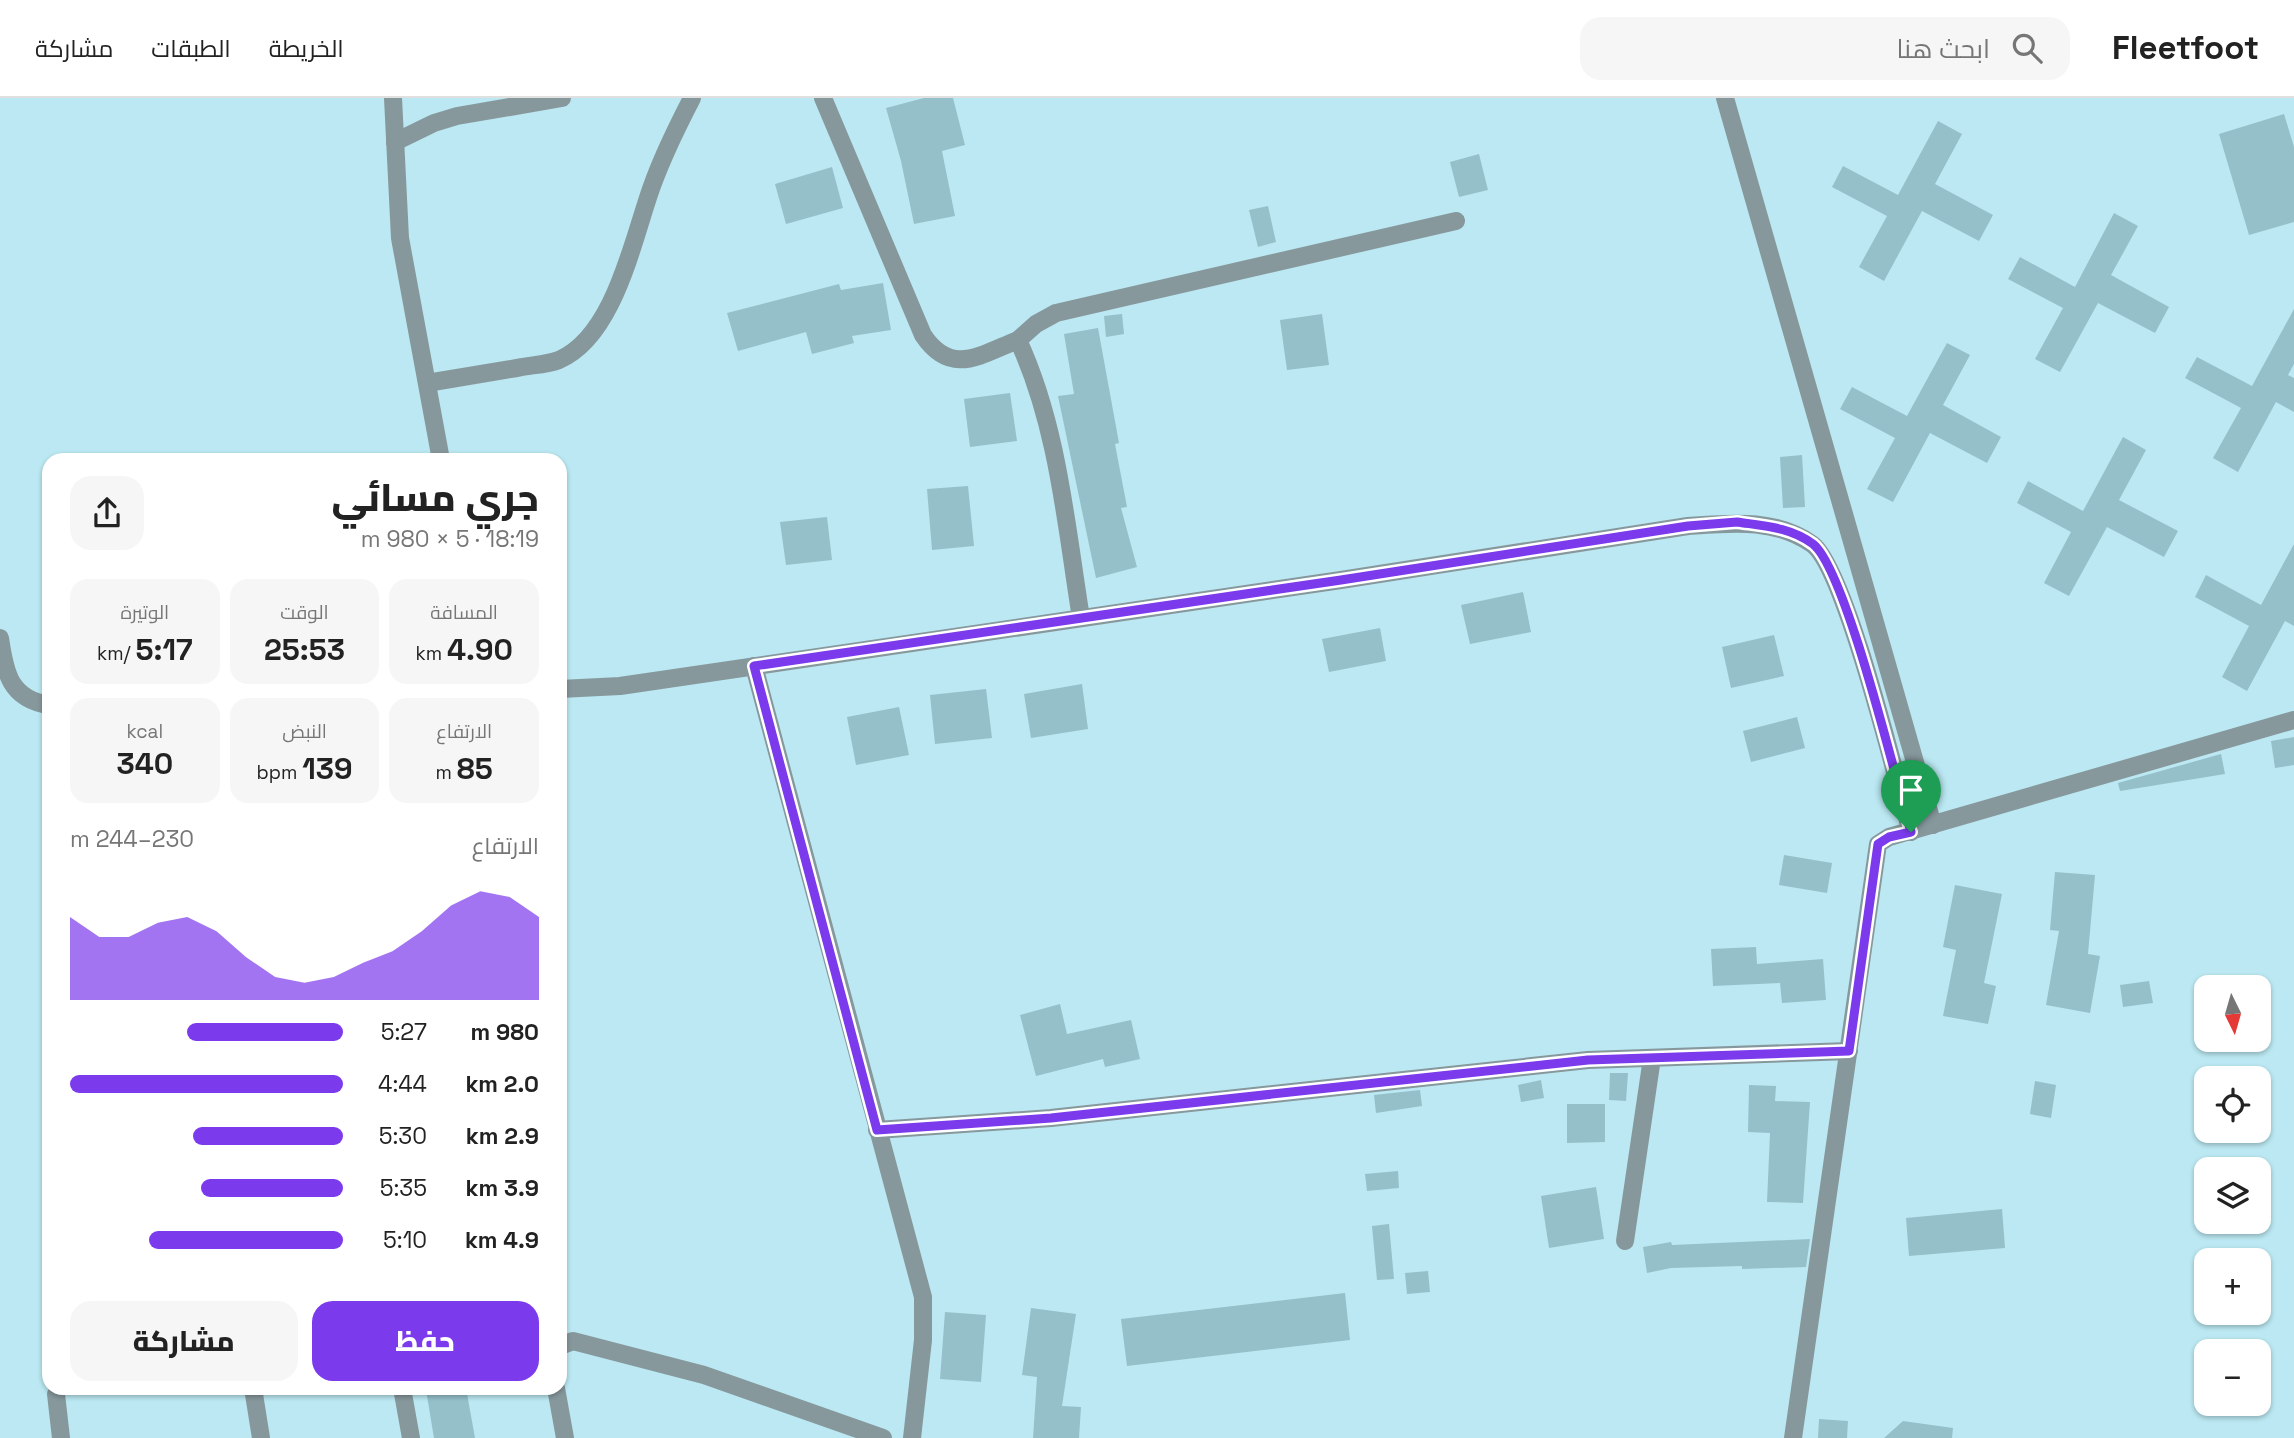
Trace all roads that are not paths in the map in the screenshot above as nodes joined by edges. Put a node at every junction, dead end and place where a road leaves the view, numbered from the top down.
1 (393, 98) edge
2 (562, 98) edge
3 (692, 98) edge
4 (823, 98) edge
5 (1725, 98) edge
6 (395, 142) junction
7 (1456, 221) dead end
8 (1018, 340) junction
9 (427, 383) junction
10 (440, 453) edge
11 (1081, 618) junction
12 (0, 638) edge
13 (754, 666) junction
14 (567, 688) edge
15 (42, 704) edge
16 (2294, 720) edge
17 (1933, 825) junction
18 (1911, 832) junction
19 (1849, 1051) junction
20 (1652, 1058) junction
21 (877, 1130) junction
22 (1625, 1241) dead end
23 (567, 1344) edge
24 (55, 1395) edge
25 (254, 1395) edge
26 (403, 1395) edge
27 (557, 1395) edge
28 (61, 1438) edge
29 (261, 1438) edge
30 (411, 1438) edge
31 (565, 1438) edge
32 (883, 1438) edge
33 (912, 1438) edge
34 (1793, 1438) edge

1 - 6 street
2 - 6 street
3 - 9 street
4 - 8 street
5 - 17 street
6 - 9 street
7 - 8 street
8 - 11 street
9 - 10 street
11 - 13 street
11 - 18 street
12 - 15 street
13 - 14 street
13 - 21 street
16 - 17 street
17 - 18 street
18 - 19 street
19 - 20 street
19 - 34 street
20 - 21 street
20 - 22 street
21 - 33 street
23 - 32 street
24 - 28 street
25 - 29 street
26 - 30 street
27 - 31 street

